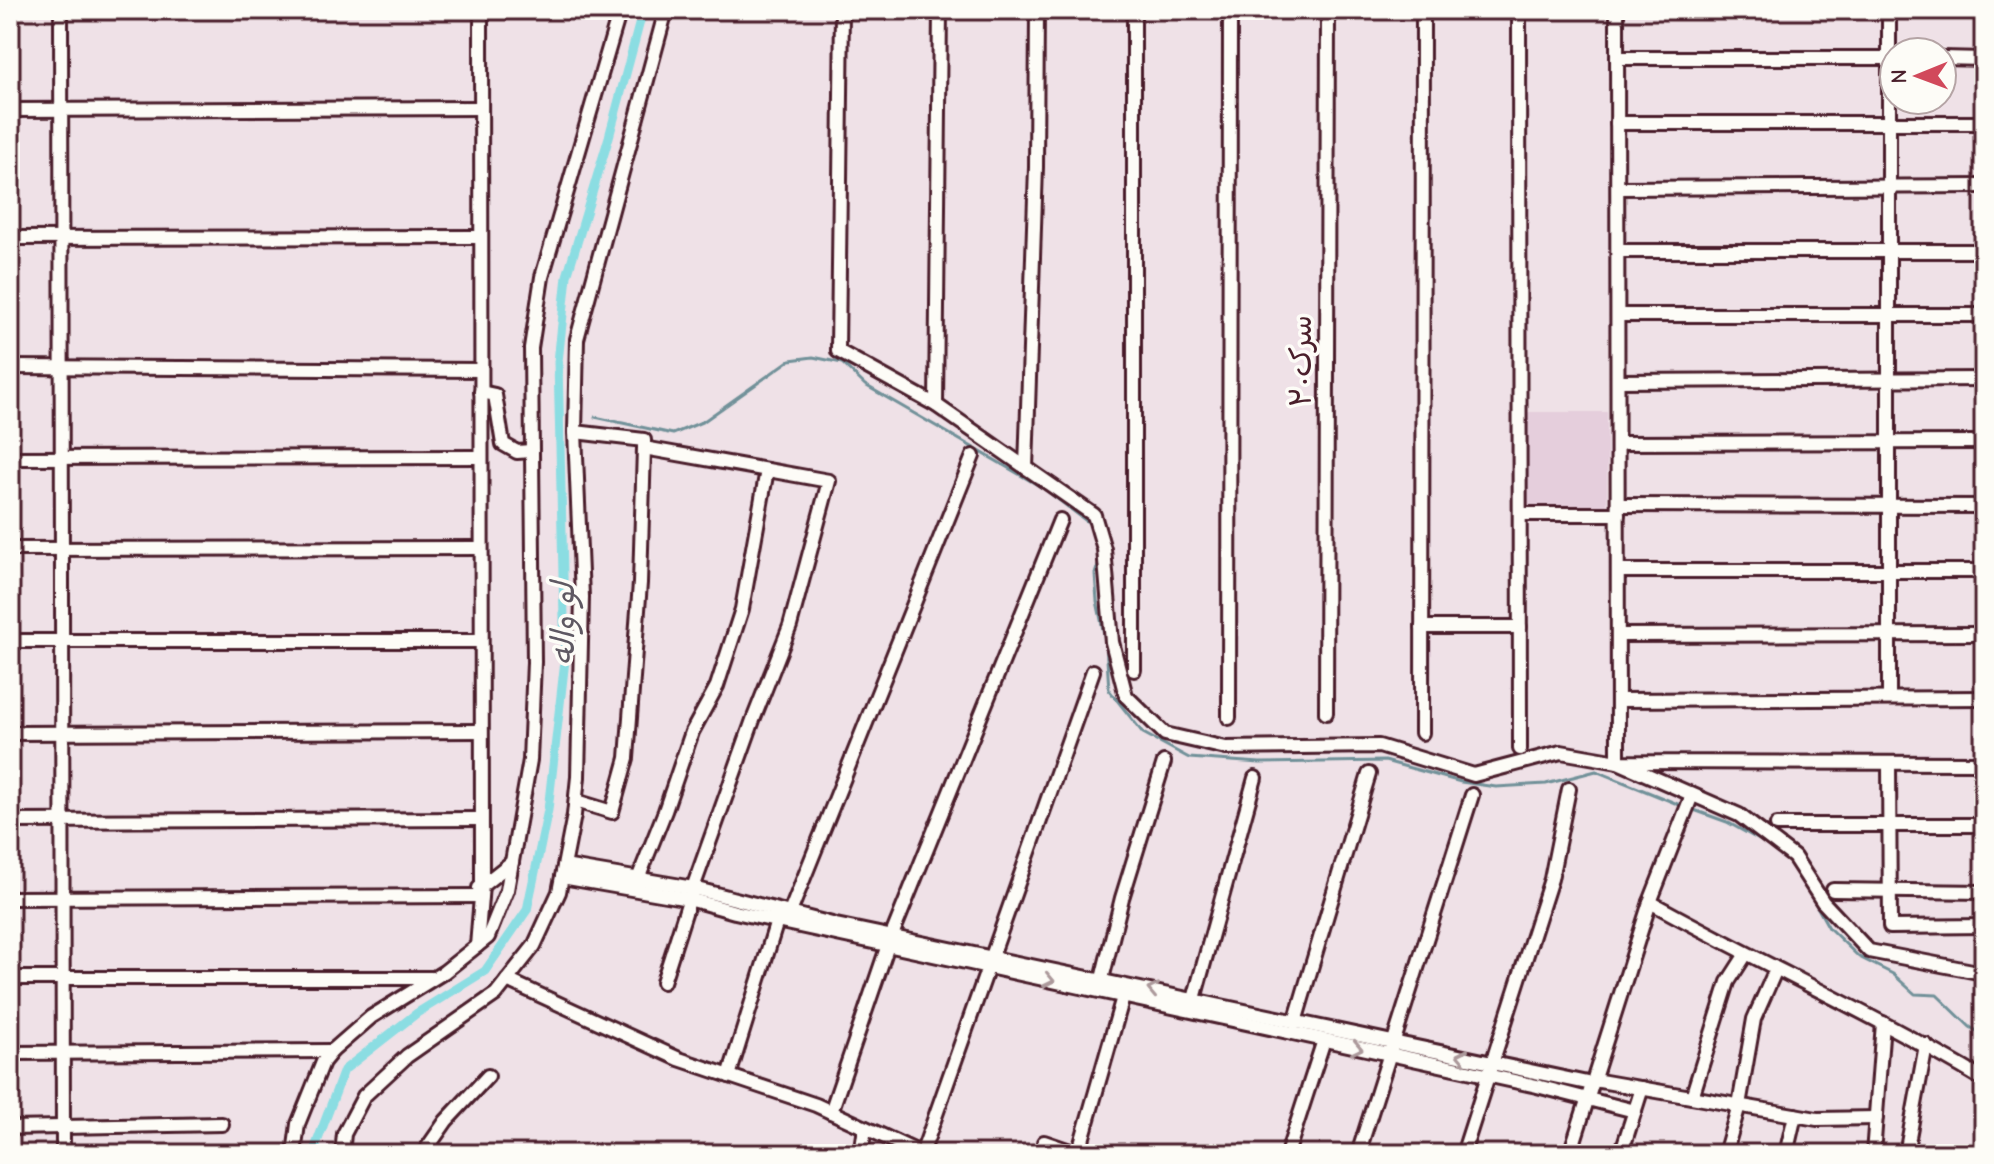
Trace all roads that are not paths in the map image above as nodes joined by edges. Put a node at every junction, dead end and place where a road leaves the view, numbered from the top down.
1 (61, 10) edge
2 (481, 10) edge
3 (620, 10) edge
4 (666, 10) edge
5 (842, 10) edge
6 (940, 10) edge
7 (1037, 10) edge
8 (1134, 10) edge
9 (1230, 10) edge
10 (1328, 10) edge
11 (1423, 10) edge
12 (1519, 10) edge
13 (1617, 10) edge
14 (1889, 10) edge
15 (1890, 36) edge
16 (1617, 58) junction
17 (1878, 58) edge
18 (1958, 58) edge
19 (1984, 59) edge
20 (481, 108) junction
21 (10, 110) edge
22 (61, 110) junction
23 (1889, 116) edge
24 (1617, 123) junction
25 (1889, 123) junction
26 (1984, 123) edge
27 (1889, 186) junction
28 (1984, 186) edge
29 (1618, 188) junction
30 (481, 237) junction
31 (10, 238) edge
32 (61, 238) junction
33 (1618, 251) junction
34 (1889, 251) junction
35 (1984, 251) edge
36 (1618, 315) junction
37 (1889, 315) junction
38 (1984, 315) edge
39 (61, 366) junction
40 (10, 367) edge
41 (481, 370) junction
42 (1889, 379) junction
43 (1984, 379) edge
44 (1618, 381) junction
45 (481, 392) junction
46 (936, 405) junction
47 (575, 432) junction
48 (1889, 442) junction
49 (1984, 442) edge
50 (1618, 443) junction
51 (644, 448) junction
52 (531, 451) junction
53 (973, 456) dead end
54 (481, 457) junction
55 (10, 458) edge
56 (61, 458) junction
57 (1026, 468) junction
58 (767, 470) junction
59 (1889, 506) junction
60 (1984, 506) edge
61 (1618, 510) junction
62 (1520, 514) junction
63 (1060, 520) dead end
64 (481, 548) junction
65 (10, 549) edge
66 (61, 549) junction
67 (1618, 571) junction
68 (1889, 571) junction
69 (1984, 571) edge
70 (1422, 627) junction
71 (1520, 627) junction
72 (1889, 634) junction
73 (1984, 634) edge
74 (1618, 635) junction
75 (10, 641) edge
76 (61, 641) junction
77 (481, 641) junction
78 (1134, 670) dead end
79 (1093, 671) dead end
80 (1889, 698) junction
81 (1984, 698) edge
82 (1618, 700) junction
83 (1326, 713) dead end
84 (1229, 718) dead end
85 (481, 731) junction
86 (10, 733) edge
87 (61, 733) junction
88 (1422, 733) dead end
89 (1520, 749) dead end
90 (1164, 762) dead end
91 (1618, 762) junction
92 (1889, 763) junction
93 (1984, 763) edge
94 (1369, 774) dead end
95 (1255, 778) dead end
96 (1569, 789) dead end
97 (1472, 795) dead end
98 (1692, 795) junction
99 (576, 801) junction
100 (481, 819) junction
101 (10, 821) edge
102 (62, 821) junction
103 (1777, 825) dead end
104 (1984, 825) edge
105 (1889, 826) junction
106 (512, 862) junction
107 (563, 871) junction
108 (638, 879) junction
109 (1833, 890) dead end
110 (1889, 890) junction
111 (1984, 892) edge
112 (478, 893) junction
113 (691, 894) junction
114 (62, 897) junction
115 (10, 898) edge
116 (1650, 902) junction
117 (784, 919) junction
118 (1984, 926) edge
119 (891, 940) junction
120 (477, 946) junction
121 (1746, 954) junction
122 (990, 962) junction
123 (1776, 969) junction
124 (1984, 970) edge
125 (10, 978) edge
126 (62, 978) junction
127 (434, 978) junction
128 (1102, 979) junction
129 (507, 980) junction
130 (663, 982) dead end
131 (1123, 997) junction
132 (1194, 999) junction
133 (1295, 1022) junction
134 (1883, 1023) junction
135 (1324, 1040) junction
136 (1926, 1045) junction
137 (1392, 1048) junction
138 (332, 1051) junction
139 (62, 1052) junction
140 (10, 1053) edge
141 (1492, 1063) junction
142 (488, 1076) dead end
143 (729, 1076) junction
144 (1487, 1076) junction
145 (1984, 1080) edge
146 (1593, 1082) junction
147 (1642, 1088) junction
148 (1692, 1097) junction
149 (1588, 1099) junction
150 (1739, 1105) junction
151 (1635, 1111) junction
152 (831, 1112) junction
153 (1795, 1115) junction
154 (1876, 1118) junction
155 (222, 1124) dead end
156 (62, 1127) junction
157 (10, 1128) edge
158 (865, 1128) junction
159 (1044, 1142) dead end
160 (1060, 1151) edge
161 (63, 1154) edge
162 (294, 1154) edge
163 (342, 1154) edge
164 (423, 1154) edge
165 (861, 1154) edge
166 (1078, 1154) edge
167 (1287, 1154) edge
168 (1358, 1154) edge
169 (1463, 1154) edge
170 (1570, 1154) edge
171 (1621, 1154) edge
172 (1725, 1154) edge
173 (1786, 1154) edge
174 (1873, 1154) edge
175 (1906, 1154) edge

1 - 22 street
2 - 20 street
3 - 52 street
4 - 47 street
5 - 46 street
6 - 46 street
7 - 57 street
8 - 78 street
9 - 84 street
10 - 83 street, سرک۲۰
11 - 70 street
12 - 62 street
13 - 16 street
14 - 15 street
16 - 17 street
16 - 24 street
18 - 19 street
20 - 22 street
20 - 30 street
21 - 22 street
22 - 32 street
23 - 25 street
24 - 25 street
24 - 29 street
25 - 26 street
25 - 27 street
27 - 28 street
27 - 29 street
27 - 34 street
29 - 33 street
30 - 32 street
30 - 41 street
31 - 32 street
32 - 39 street
33 - 34 street
33 - 36 street
34 - 35 street
34 - 37 street
36 - 37 street
36 - 44 street
37 - 38 street
37 - 42 street
39 - 40 street
39 - 41 street
39 - 56 street
41 - 45 street
42 - 43 street
42 - 44 street
42 - 48 street
44 - 50 street
45 - 52 street
45 - 54 street
46 - 57 street
47 - 51 street
47 - 99 street
48 - 49 street
48 - 50 street
48 - 59 street
50 - 61 street
51 - 58 street
51 - 99 street
52 - 106 street
53 - 117 street
54 - 56 street
54 - 64 street
55 - 56 street
56 - 66 street
57 - 91 street
58 - 108 street
58 - 113 street
59 - 60 street
59 - 61 street
59 - 68 street
61 - 62 street
61 - 67 street
62 - 71 street
63 - 119 street
64 - 66 street
64 - 77 street
65 - 66 street
66 - 76 street
67 - 68 street
67 - 74 street
68 - 69 street
68 - 72 street
70 - 71 street
70 - 88 street
71 - 89 street
72 - 73 street
72 - 74 street
72 - 80 street
74 - 82 street
75 - 76 street
76 - 77 street
76 - 87 street
77 - 85 street
79 - 122 street
80 - 81 street
80 - 82 street
82 - 91 street
85 - 87 street
85 - 100 street
86 - 87 street
87 - 102 street
90 - 128 street
91 - 92 street
91 - 98 street
92 - 93 street
92 - 105 street
94 - 133 street
95 - 132 street
96 - 141 street
97 - 137 street
98 - 116 street
98 - 124 street
99 - 107 street
100 - 102 street
100 - 112 street
101 - 102 street
102 - 114 street
103 - 105 street
104 - 105 street
105 - 110 street
106 - 112 street
106 - 120 street
107 - 108 street
107 - 113 street
107 - 129 street
108 - 113 street
109 - 110 street
110 - 111 street
110 - 118 street
112 - 114 street
112 - 120 street
113 - 117 street
113 - 130 street
114 - 115 street
114 - 126 street
116 - 121 street
116 - 146 street
117 - 119 street
117 - 143 street
119 - 122 street
119 - 152 street
120 - 127 street
121 - 123 street
121 - 148 street
122 - 128 street
122 -> 131 street
122 - 158 street
123 - 134 street
123 - 150 street
125 - 126 street
126 - 127 street
126 - 139 street
127 - 138 street
132 -> 128 street
129 - 143 street
129 - 163 street
131 - 135 street
131 - 166 street
132 - 133 street
133 - 137 street
134 - 136 street
134 - 154 street
135 -> 137 street
135 - 167 street
136 - 145 street
136 - 175 street
141 -> 137 street
137 - 144 street
137 - 168 street
138 - 139 street
138 - 162 street
139 - 140 street
139 - 156 street
141 - 144 street
141 - 146 street
142 - 164 street
143 - 152 street
144 - 149 street
144 - 169 street
146 - 147 street
146 - 149 street
147 - 148 street
147 - 151 street
148 - 150 street
149 - 151 street
149 - 170 street
150 - 153 street
150 - 172 street
151 - 171 street
152 - 158 street
153 - 154 street
153 - 173 street
154 - 174 street
155 - 156 street
156 - 157 street
156 - 161 street
158 - 165 street
159 - 160 street
160 - 166 street

